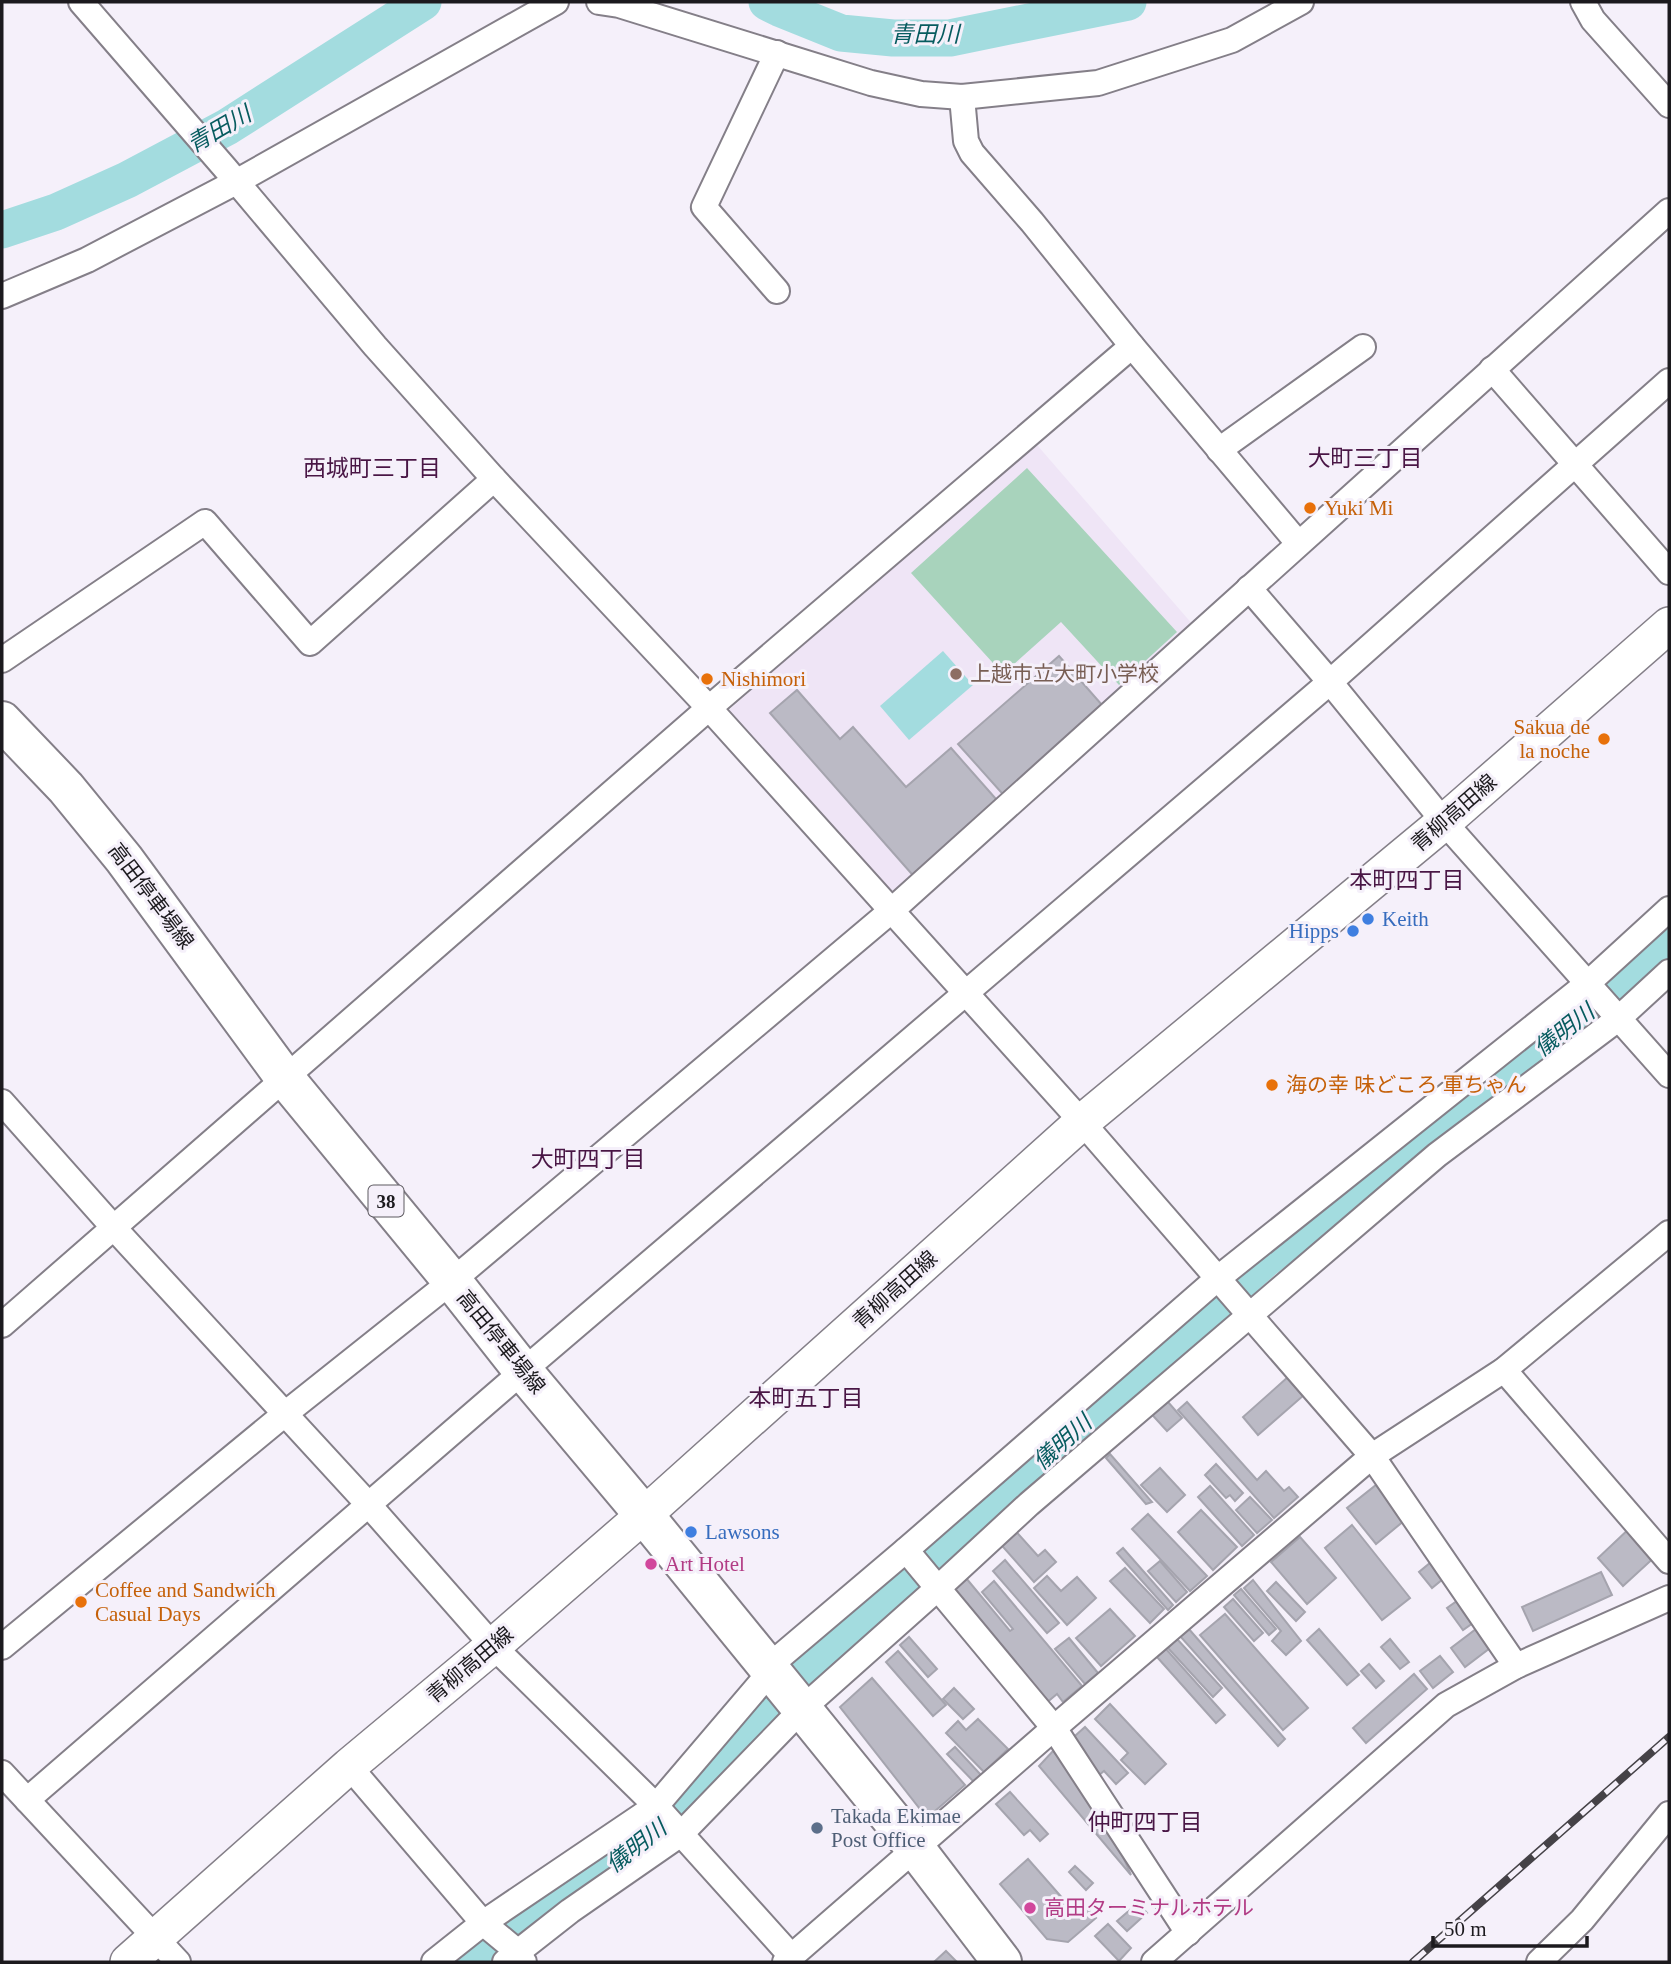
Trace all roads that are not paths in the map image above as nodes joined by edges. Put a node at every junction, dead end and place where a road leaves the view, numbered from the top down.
1 (81, 2) edge
2 (556, 2) edge
3 (599, 2) edge
4 (1301, 2) edge
5 (1583, 2) edge
6 (777, 53) junction
7 (962, 97) junction
8 (1669, 105) edge
9 (230, 175) junction
10 (1669, 211) edge
11 (777, 291) dead end
12 (2, 296) edge
13 (1132, 346) junction
14 (1363, 347) dead end
15 (1492, 369) junction
16 (1669, 381) edge
17 (1219, 450) junction
18 (1574, 464) junction
19 (495, 479) junction
20 (1298, 543) junction
21 (1669, 572) edge
22 (1249, 588) junction
23 (1669, 625) edge
24 (2, 660) edge
25 (1330, 682) junction
26 (709, 708) junction
27 (2, 721) edge
28 (1444, 822) junction
29 (1669, 909) edge
30 (891, 911) junction
31 (1669, 972) edge
32 (1587, 984) junction
33 (964, 993) junction
34 (1615, 1015) junction
35 (1669, 1075) edge
36 (284, 1077) junction
37 (2, 1102) edge
38 (1082, 1122) junction
39 (114, 1228) junction
40 (1669, 1233) edge
41 (1217, 1279) junction
42 (452, 1282) junction
43 (1245, 1310) junction
44 (2, 1325) edge
45 (1504, 1370) junction
46 (523, 1371) junction
47 (286, 1413) junction
48 (1373, 1456) junction
49 (368, 1504) junction
50 (644, 1515) junction
51 (909, 1554) junction
52 (1669, 1561) edge
53 (936, 1586) junction
54 (1669, 1598) edge
55 (494, 1646) junction
56 (2, 1647) edge
57 (1516, 1666) junction
58 (782, 1685) junction
59 (1054, 1728) junction
60 (349, 1766) junction
61 (2, 1773) edge
62 (27, 1800) junction
63 (656, 1806) junction
64 (1669, 1814) edge
65 (681, 1834) junction
66 (915, 1849) junction
67 (484, 1923) junction
68 (1188, 1933) junction
69 (167, 1950) edge
70 (514, 1956) edge
71 (788, 1959) edge
72 (128, 1962) edge
73 (434, 1962) edge
74 (1002, 1962) edge
75 (1154, 1962) edge
76 (1539, 1962) edge

1 - 9 street
2 - 9 street
3 - 6 street
4 - 7 street
5 - 8 street
6 - 7 street
6 - 11 street
7 - 13 street
9 - 12 street
9 - 19 street
10 - 15 street
13 - 17 street
13 - 26 street
14 - 17 street
15 - 18 street
15 - 20 street
16 - 18 street
17 - 20 street
18 - 21 street
18 - 25 street
19 - 24 street
19 - 26 street
20 - 22 street
22 - 25 street
22 - 30 street
23 - 28 main road, 青柳高田線
25 - 28 street
25 - 33 street
26 - 30 street
26 - 36 street
27 - 36 main road, 高田停車場線 / 38
28 - 32 street
28 - 38 main road, 青柳高田線
29 - 32 street
30 - 33 street
30 - 42 street
31 - 34 street
32 - 34 street
32 - 41 street
33 - 38 street
33 - 46 street
34 - 35 street
34 - 43 street
36 - 39 street
36 - 42 main road, 高田停車場線 / 38
37 - 39 street
38 - 41 street
38 - 50 main road, 青柳高田線
39 - 44 street
39 - 47 street
40 - 45 street
41 - 43 street
41 - 51 street
42 - 46 main road, 高田停車場線 / 38
42 - 47 street
43 - 48 street
43 - 53 street
45 - 48 street
45 - 52 street
46 - 49 street
46 - 50 main road, 高田停車場線 / 38
47 - 49 street
47 - 56 street
48 - 57 street
48 - 59 street
49 - 55 street
49 - 62 street
50 - 55 main road, 青柳高田線
50 - 58 main road, 高田停車場線 / 38
51 - 53 street
51 - 58 street
53 - 58 street
53 - 59 street
54 - 57 street
55 - 60 main road, 青柳高田線
55 - 63 street
57 - 68 street
58 - 63 street
58 - 65 street
58 - 66 main road, 高田停車場線 / 38
59 - 66 street
59 - 68 street
60 - 67 street
60 - 69 main road, 青柳高田線
61 - 62 street
62 - 69 street
63 - 65 street
63 - 67 street
64 - 76 street
65 - 70 street
65 - 71 street
66 - 71 street
66 - 74 main road, 高田停車場線 / 38
67 - 70 street
67 - 73 street
68 - 75 street
69 - 72 main road, 青柳高田線

